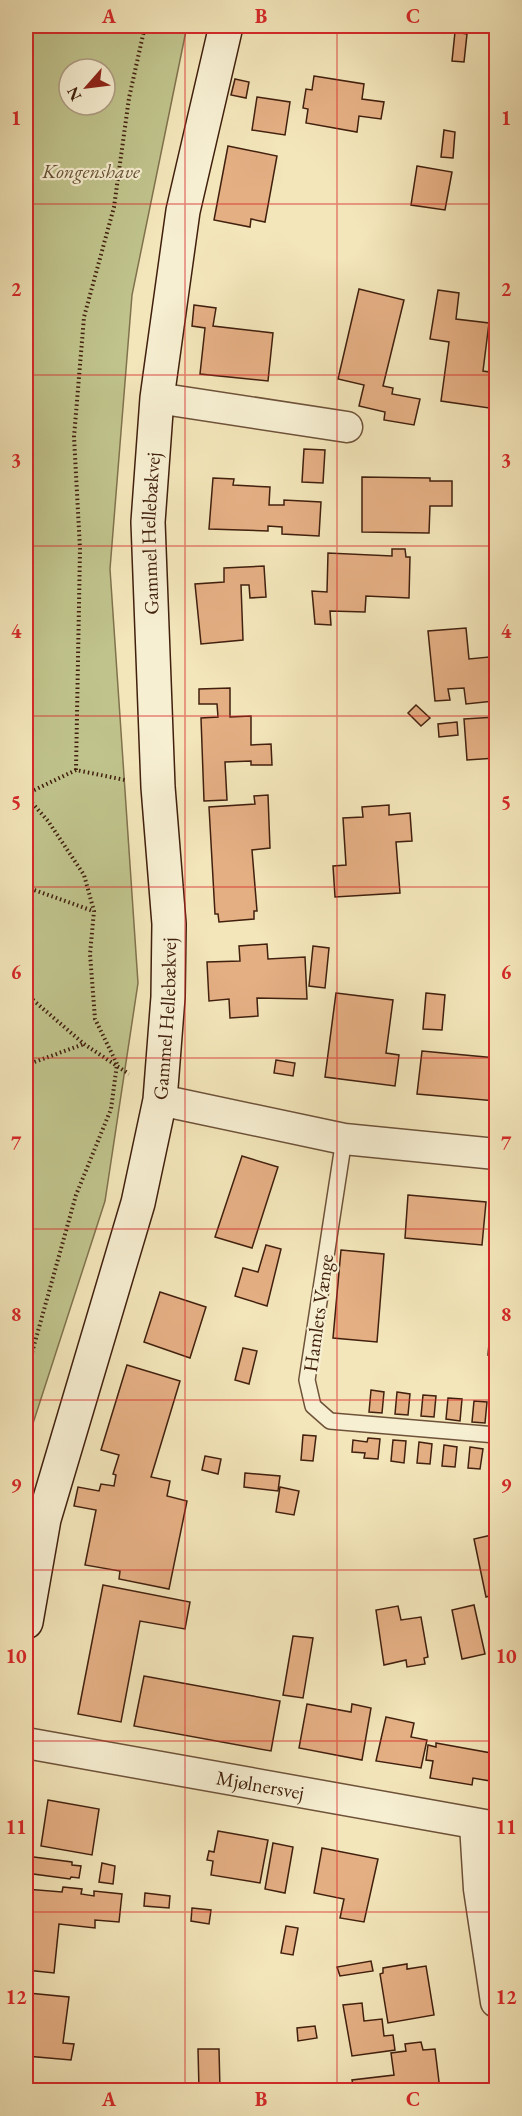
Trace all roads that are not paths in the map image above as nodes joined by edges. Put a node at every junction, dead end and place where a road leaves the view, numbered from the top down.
1 (226, 26) edge
2 (157, 398) junction
3 (347, 427) dead end
4 (160, 1100) junction
5 (344, 1139) junction
6 (496, 1154) edge
7 (496, 1435) edge
8 (26, 1622) edge
9 (26, 1743) edge
10 (486, 1826) edge
11 (496, 2002) edge

1 - 2 main road, Gammel Hellebækvej
2 - 3 street
2 - 4 main road, Gammel Hellebækvej
4 - 5 street
4 - 8 main road, Gammel Hellebækvej
5 - 6 street
5 - 7 lane, Hamlets Vænge
9 - 10 street, Mjølnersvej
10 - 11 street

